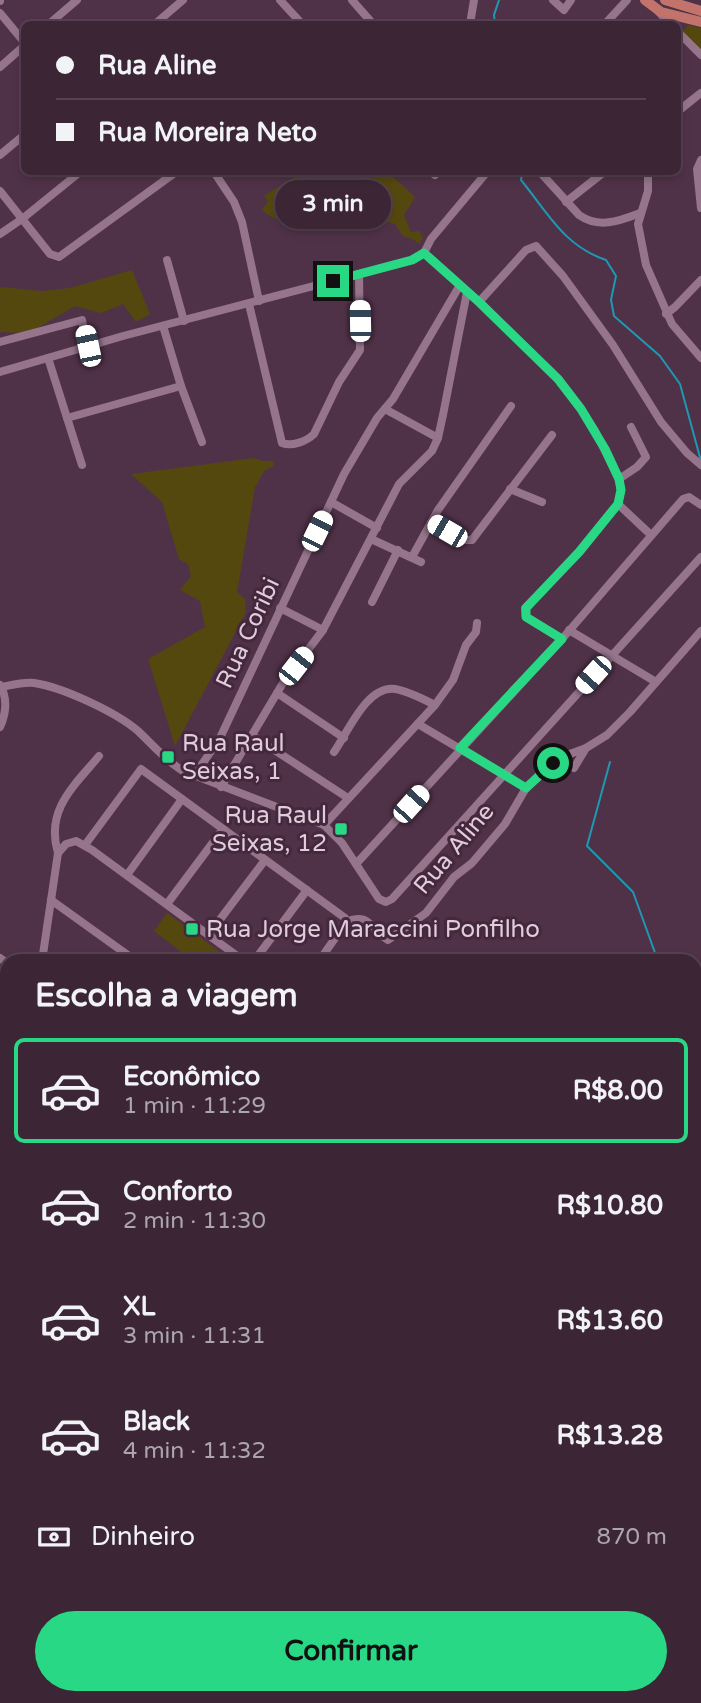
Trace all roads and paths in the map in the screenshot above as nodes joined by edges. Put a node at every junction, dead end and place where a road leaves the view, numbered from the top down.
1 (77, 0) edge
2 (183, 0) edge
3 (280, 0) edge
4 (352, 0) edge
5 (474, 0) edge
6 (553, 0) edge
7 (571, 0) edge
8 (627, 0) edge
9 (645, 0) edge
10 (661, 3) edge
11 (701, 11) edge
12 (0, 13) edge
13 (52, 21) edge
14 (162, 21) edge
15 (299, 21) edge
16 (370, 21) edge
17 (470, 21) edge
18 (608, 21) edge
19 (672, 21) edge
20 (701, 22) edge
21 (681, 28) edge
22 (681, 33) edge
23 (21, 40) edge
24 (21, 47) edge
25 (701, 55) edge
26 (0, 67) edge
27 (701, 93) edge
28 (681, 109) edge
29 (21, 138) edge
30 (0, 155) edge
31 (701, 160) edge
32 (76, 175) edge
33 (172, 175) edge
34 (216, 175) edge
35 (484, 175) edge
36 (543, 175) edge
37 (600, 175) edge
38 (648, 175) edge
39 (0, 191) edge
40 (566, 202) junction
41 (701, 208) edge
42 (640, 213) junction
43 (22, 219) junction
44 (0, 234) edge
45 (424, 253) junction
46 (167, 260) dead end
47 (359, 274) junction
48 (701, 280) edge
49 (464, 288) junction
50 (259, 301) junction
51 (479, 302) junction
52 (248, 304) junction
53 (666, 314) junction
54 (184, 321) junction
55 (163, 326) junction
56 (0, 342) edge
57 (88, 346) junction
58 (48, 358) junction
59 (701, 358) edge
60 (0, 372) edge
61 (181, 386) junction
62 (511, 406) dead end
63 (386, 409) junction
64 (67, 418) junction
65 (631, 427) dead end
66 (552, 435) dead end
67 (438, 438) junction
68 (202, 442) dead end
69 (82, 465) dead end
70 (701, 465) edge
71 (619, 479) junction
72 (510, 489) junction
73 (331, 502) junction
74 (542, 502) dead end
75 (618, 504) junction
76 (701, 505) edge
77 (431, 522) junction
78 (377, 528) junction
79 (651, 535) junction
80 (371, 538) junction
81 (398, 550) junction
82 (412, 557) junction
83 (701, 557) edge
84 (421, 562) dead end
85 (372, 602) dead end
86 (280, 608) junction
87 (477, 622) dead end
88 (323, 630) junction
89 (569, 630) junction
90 (701, 631) edge
91 (562, 639) junction
92 (611, 655) junction
93 (656, 682) junction
94 (1, 686) edge
95 (277, 693) junction
96 (435, 705) junction
97 (418, 724) junction
98 (0, 727) edge
99 (253, 736) junction
100 (344, 738) junction
101 (460, 748) junction
102 (586, 748) junction
103 (334, 752) dead end
104 (99, 755) dead end
105 (575, 768) dead end
106 (503, 775) junction
107 (194, 776) junction
108 (221, 787) junction
109 (526, 788) junction
110 (348, 798) junction
111 (182, 799) junction
112 (324, 825) junction
113 (223, 830) junction
114 (85, 845) junction
115 (58, 853) junction
116 (265, 860) junction
117 (356, 864) junction
118 (127, 875) junction
119 (307, 890) junction
120 (51, 900) junction
121 (167, 904) junction
122 (346, 922) junction
123 (209, 934) junction
124 (43, 954) edge
125 (126, 954) edge
126 (235, 954) edge
127 (259, 954) edge
128 (324, 954) edge

1 - 13 street
2 - 14 street
3 - 15 street
4 - 16 street
5 - 17 street
6 - 7 street
8 - 18 street
9 - 10 main road
10 - 11 main road
10 - 19 main road
12 - 23 street
20 - 21 main road
22 - 25 street
24 - 26 street
27 - 28 street
29 - 30 street
31 - 41 street
32 - 43 street
33 - 43 street
34 - 50 street
35 - 45 street
36 - 40 street
37 - 40 street
38 - 42 street
39 - 43 street
40 - 42 street
42 - 53 street
43 - 44 street
45 - 47 street
45 - 49 street
46 - 54 street
47 - 50 street
47 - 52 street
48 - 53 street
49 - 51 street
49 - 63 street, Rua Coribi
49 - 67 street
50 - 52 street
51 - 70 street
51 - 71 street
52 - 54 street
53 - 59 street
54 - 55 street
55 - 57 street
55 - 61 street
56 - 57 street
57 - 58 street
58 - 60 street
58 - 64 street
61 - 64 street
61 - 68 street
62 - 77 street
63 - 67 street
63 - 73 street, Rua Coribi
64 - 69 street
65 - 71 street
66 - 72 street
67 - 78 street
71 - 75 street
72 - 74 street
72 - 77 street
73 - 78 street
73 - 86 street, Rua Coribi
75 - 79 street
75 - 91 street
76 - 79 street
77 - 82 street
78 - 80 street
79 - 89 street
80 - 81 street
80 - 88 street
81 - 82 street
81 - 85 street
82 - 84 street
83 - 92 street
86 - 88 street
86 - 107 street, Rua Coribi
87 - 96 street
88 - 95 street
89 - 91 street
89 - 92 street
90 - 93 street, Rua Aline
91 - 101 street
92 - 93 street
92 - 106 street
93 - 102 street, Rua Aline
94 - 98 street
94 - 107 street
95 - 99 street
95 - 100 street
96 - 97 street
96 - 100 street
97 - 101 street
97 - 110 street
99 - 108 street
99 - 110 street
100 - 103 street
101 - 106 street
101 - 117 street
102 - 105 street
102 - 109 street, Rua Aline
104 - 115 street
106 - 109 street
106 - 117 street
107 - 108 street
108 - 112 street
109 - 122 street, Rua Aline
110 - 112 street
111 - 113 street
111 - 114 street
111 - 118 street
112 - 117 street
113 - 116 street
113 - 121 street
114 - 115 street
114 - 118 street
115 - 120 street
116 - 119 street
116 - 123 street
118 - 121 street
119 - 122 street
119 - 127 street
120 - 124 street
120 - 125 street
121 - 123 street
122 - 128 street
123 - 126 street

